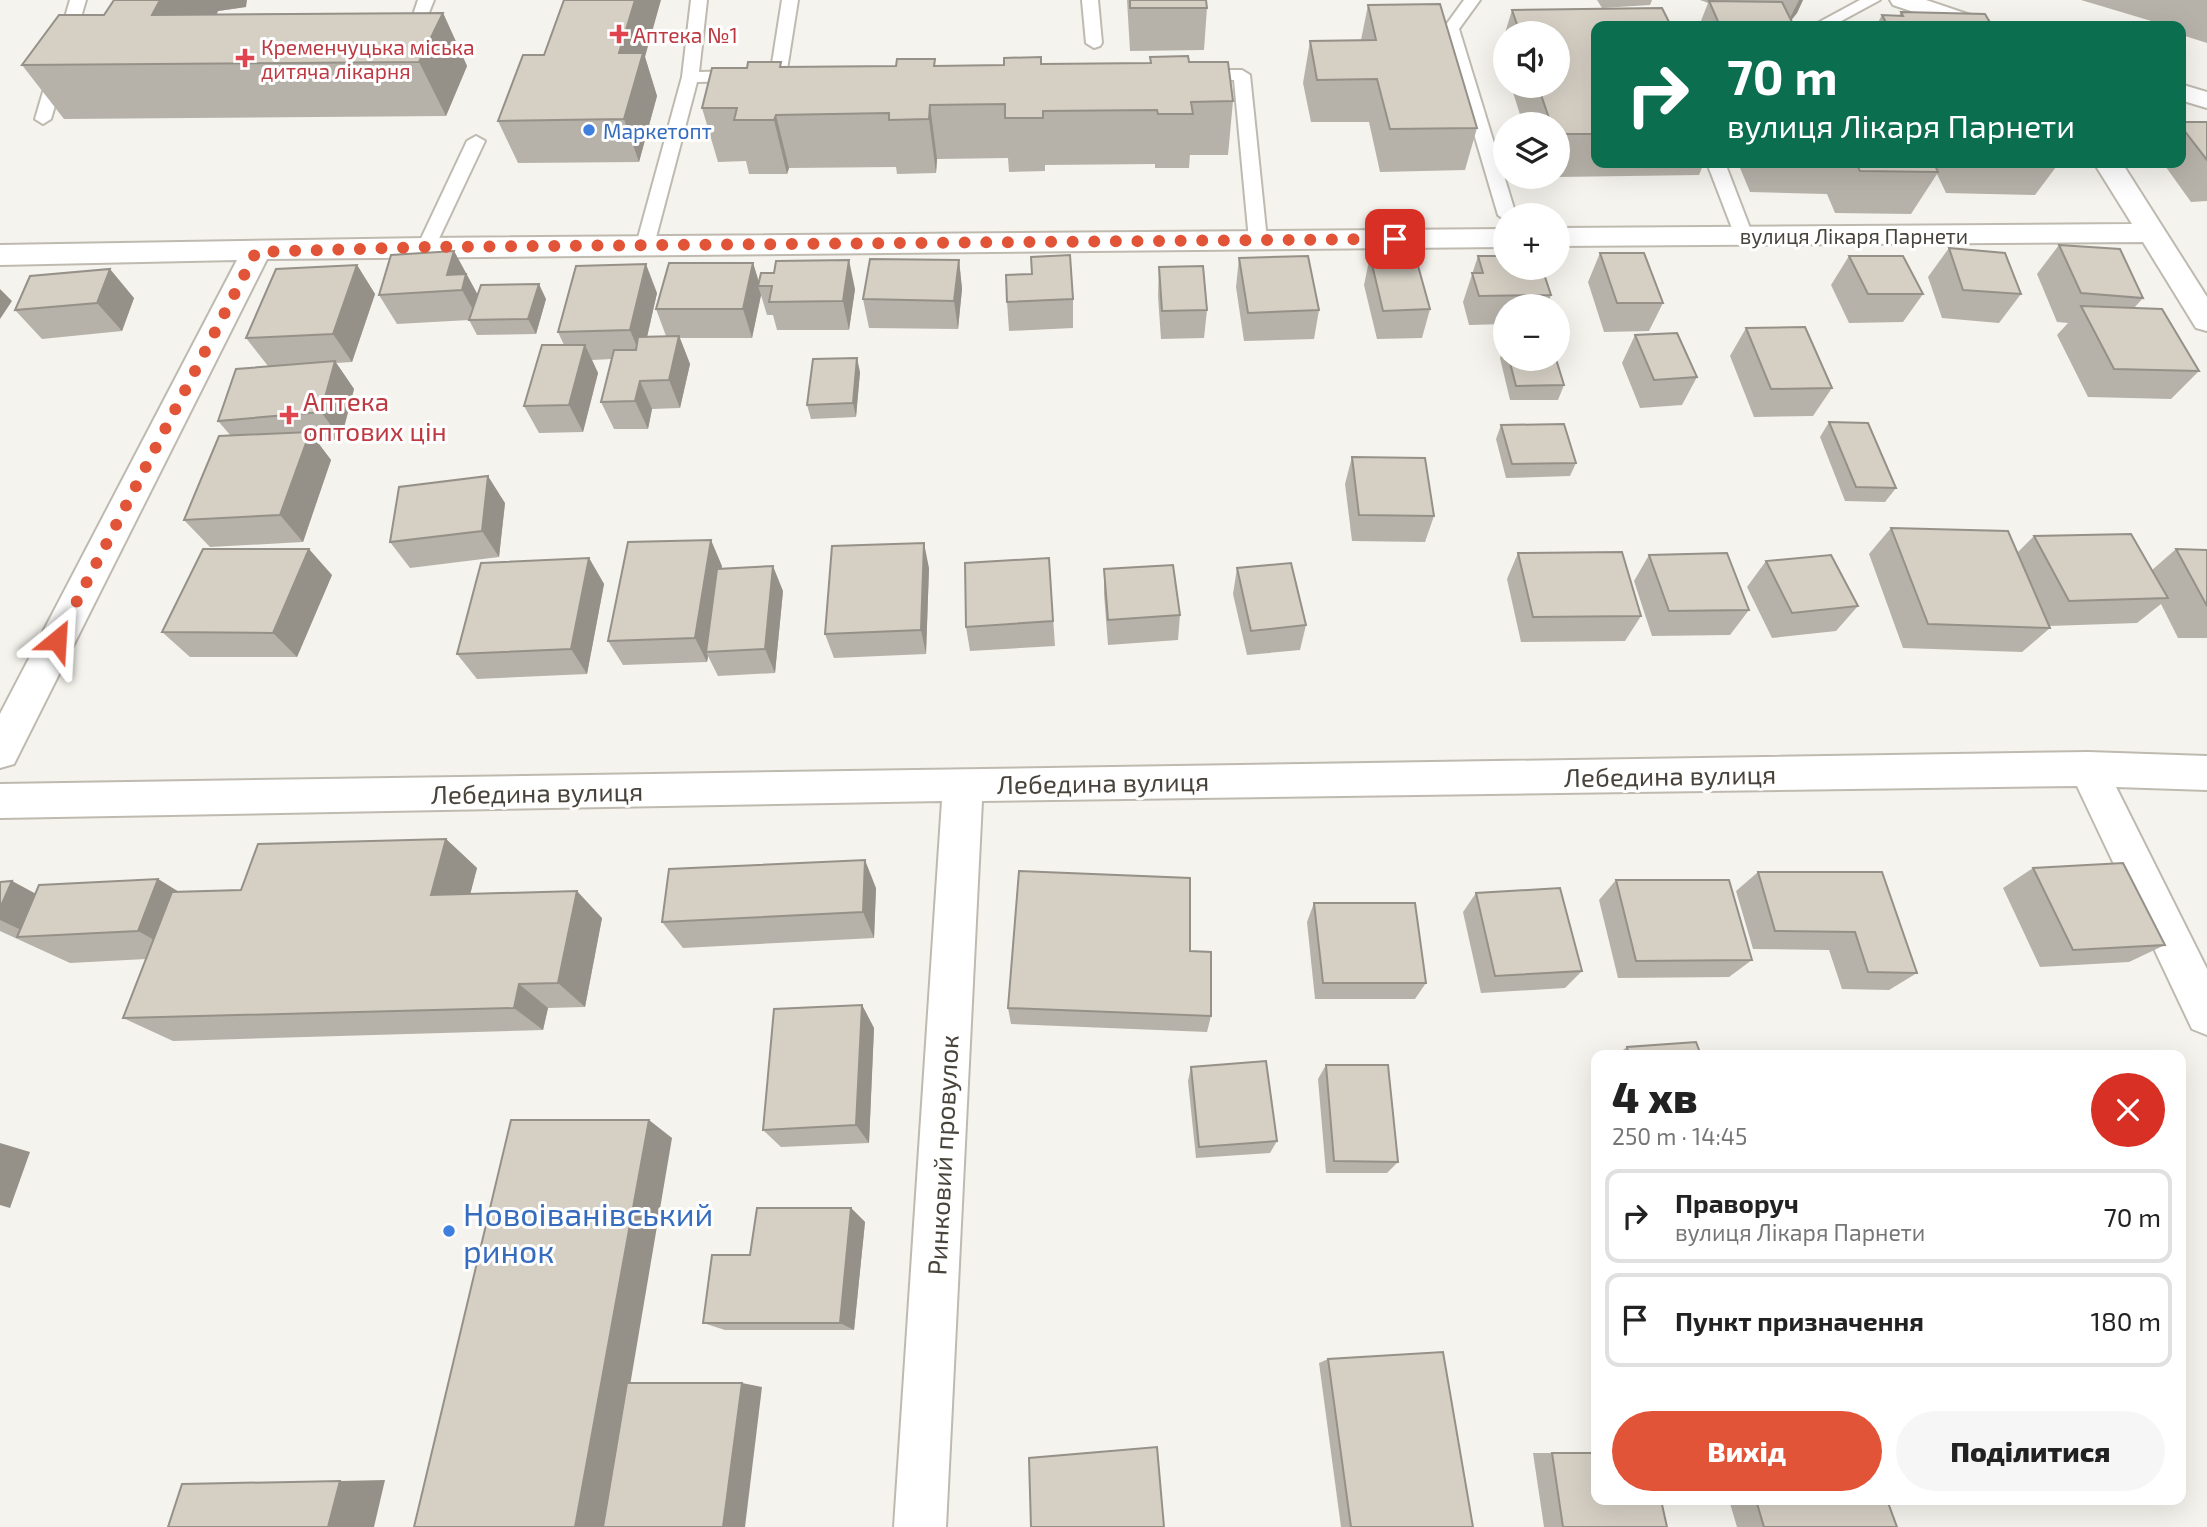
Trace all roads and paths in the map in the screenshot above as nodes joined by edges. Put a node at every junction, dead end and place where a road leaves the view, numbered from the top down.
1 (78, 0) edge
2 (426, 0) edge
3 (699, 0) edge
4 (790, 0) edge
5 (1090, 0) edge
6 (1472, 0) edge
7 (1872, 0) edge
8 (1902, 0) edge
9 (1830, 21) edge
10 (1964, 21) edge
11 (377, 24) edge
12 (1094, 43) dead end
13 (1175, 75) edge
14 (691, 77) junction
15 (2186, 94) edge
16 (2207, 100) edge
17 (43, 119) dead end
18 (476, 141) dead end
19 (1718, 168) edge
20 (2111, 168) edge
21 (1503, 203) edge
22 (2151, 233) junction
23 (1744, 236) junction
24 (1570, 237) edge
25 (1493, 238) edge
26 (1258, 240) junction
27 (645, 245) junction
28 (426, 247) junction
29 (256, 252) junction
30 (0, 255) edge
31 (2207, 321) edge
32 (0, 752) edge
33 (2088, 769) junction
34 (2207, 773) edge
35 (963, 784) junction
36 (0, 801) edge
37 (2207, 1014) edge
38 (920, 1527) edge

1 - 17 lane
2 - 11 lane
3 - 14 lane
4 - 14 lane
5 - 12 lane
6 - 21 lane
7 - 9 lane
8 - 10 street
13 - 26 lane
14 - 27 lane
15 - 16 street
18 - 28 lane
19 - 23 lane
20 - 22 street
22 - 23 street, вулиця Лікаря Парнети
22 - 31 street
23 - 24 street, вулиця Лікаря Парнети
25 - 26 street
26 - 27 street
27 - 28 street
28 - 29 street
29 - 30 street
29 - 32 street
33 - 34 street, Лебедина вулиця
33 - 35 street, Лебедина вулиця
33 - 37 street
35 - 36 street, Лебедина вулиця
35 - 38 street, Ринковий провулок

